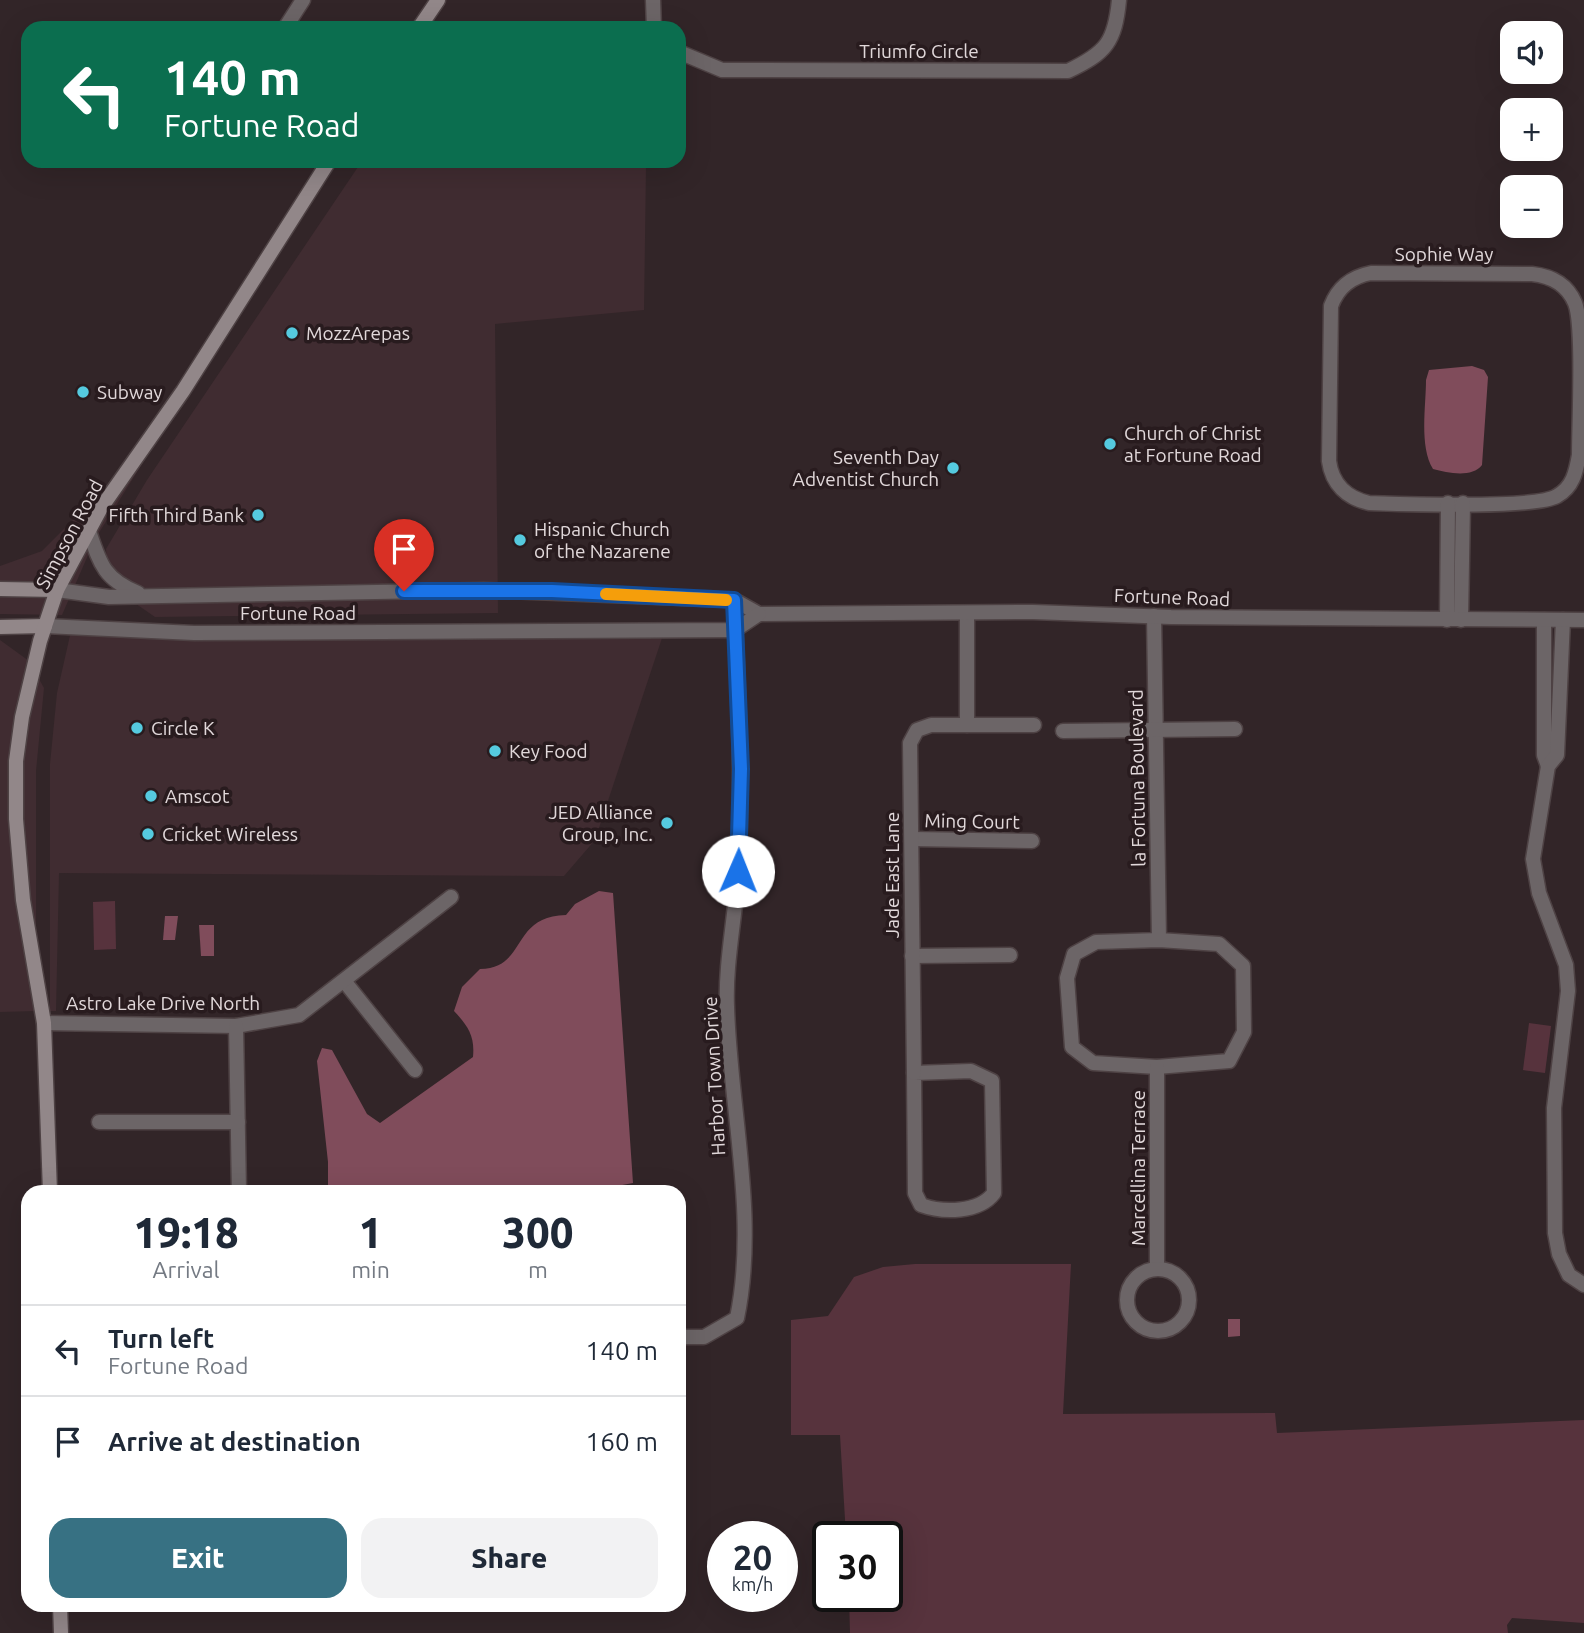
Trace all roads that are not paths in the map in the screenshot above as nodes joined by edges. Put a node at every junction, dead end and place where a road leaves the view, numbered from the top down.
1 (438, 0) edge
2 (653, 0) edge
3 (1119, 0) edge
4 (298, 1) edge
5 (288, 21) edge
6 (424, 21) edge
7 (654, 21) edge
8 (686, 55) edge
9 (325, 168) edge
10 (1456, 503) junction
11 (89, 531) junction
12 (0, 589) edge
13 (57, 590) junction
14 (146, 596) junction
15 (734, 600) junction
16 (967, 613) junction
17 (759, 614) junction
18 (1154, 617) junction
19 (1454, 620) junction
20 (1544, 620) junction
21 (1563, 620) junction
22 (1584, 620) edge
23 (45, 626) junction
24 (0, 627) edge
25 (735, 630) junction
26 (967, 725) junction
27 (1034, 725) dead end
28 (1235, 729) dead end
29 (1156, 730) junction
30 (1063, 731) dead end
31 (1548, 766) junction
32 (912, 839) junction
33 (1032, 841) dead end
34 (451, 897) dead end
35 (1158, 940) junction
36 (1010, 955) dead end
37 (912, 956) junction
38 (345, 982) junction
39 (44, 1023) junction
40 (236, 1026) junction
41 (1157, 1067) junction
42 (415, 1070) dead end
43 (914, 1073) junction
44 (99, 1122) dead end
45 (238, 1122) junction
46 (50, 1185) edge
47 (239, 1185) edge
48 (1157, 1268) junction
49 (1584, 1285) edge
50 (686, 1337) edge
51 (60, 1612) edge
52 (61, 1633) edge

1 - 6 main road
2 - 7 street
3 - 8 street, Triumfo Circle
4 - 5 street
9 - 11 main road, Simpson Road
10 - 10 street, Sophie Way
10 - 19 street
11 - 13 main road, Simpson Road
11 - 14 street
12 - 13 main road, Fortune Road
13 - 14 street, Fortune Road
13 - 23 main road, Simpson Road
14 - 15 street, Fortune Road
15 - 17 street, Fortune Road
15 - 25 street, Harbor Town Drive
16 - 17 street, Fortune Road
16 - 18 street, Fortune Road
16 - 26 street
17 - 25 street
18 - 19 street, Fortune Road
18 - 29 street, la Fortuna Boulevard
19 - 20 street, Fortune Road
20 - 21 street, Fortune Road
20 - 31 street
21 - 22 street, Fortune Road
21 - 31 street
23 - 24 main road, Fortune Road
23 - 25 street, Fortune Road
23 - 39 main road, Simpson Road
25 - 50 street, Harbor Town Drive
26 - 27 street, Jade East Lane
26 - 32 street, Jade East Lane
28 - 29 street
29 - 30 street
29 - 35 street, la Fortuna Boulevard
31 - 49 street
32 - 33 street, Ming Court
32 - 37 street, Jade East Lane
34 - 38 street, Astro Lake Drive North
35 - 41 street
35 - 41 street
36 - 37 street
37 - 43 street, Jade East Lane
38 - 40 street, Astro Lake Drive North
38 - 42 street
39 - 40 street, Astro Lake Drive North
39 - 46 main road, Simpson Road
40 - 45 street
41 - 48 street, Marcellina Terrace
43 - 43 street, Jade East Lane
44 - 45 street
45 - 47 street
48 - 48 street
51 - 52 main road

